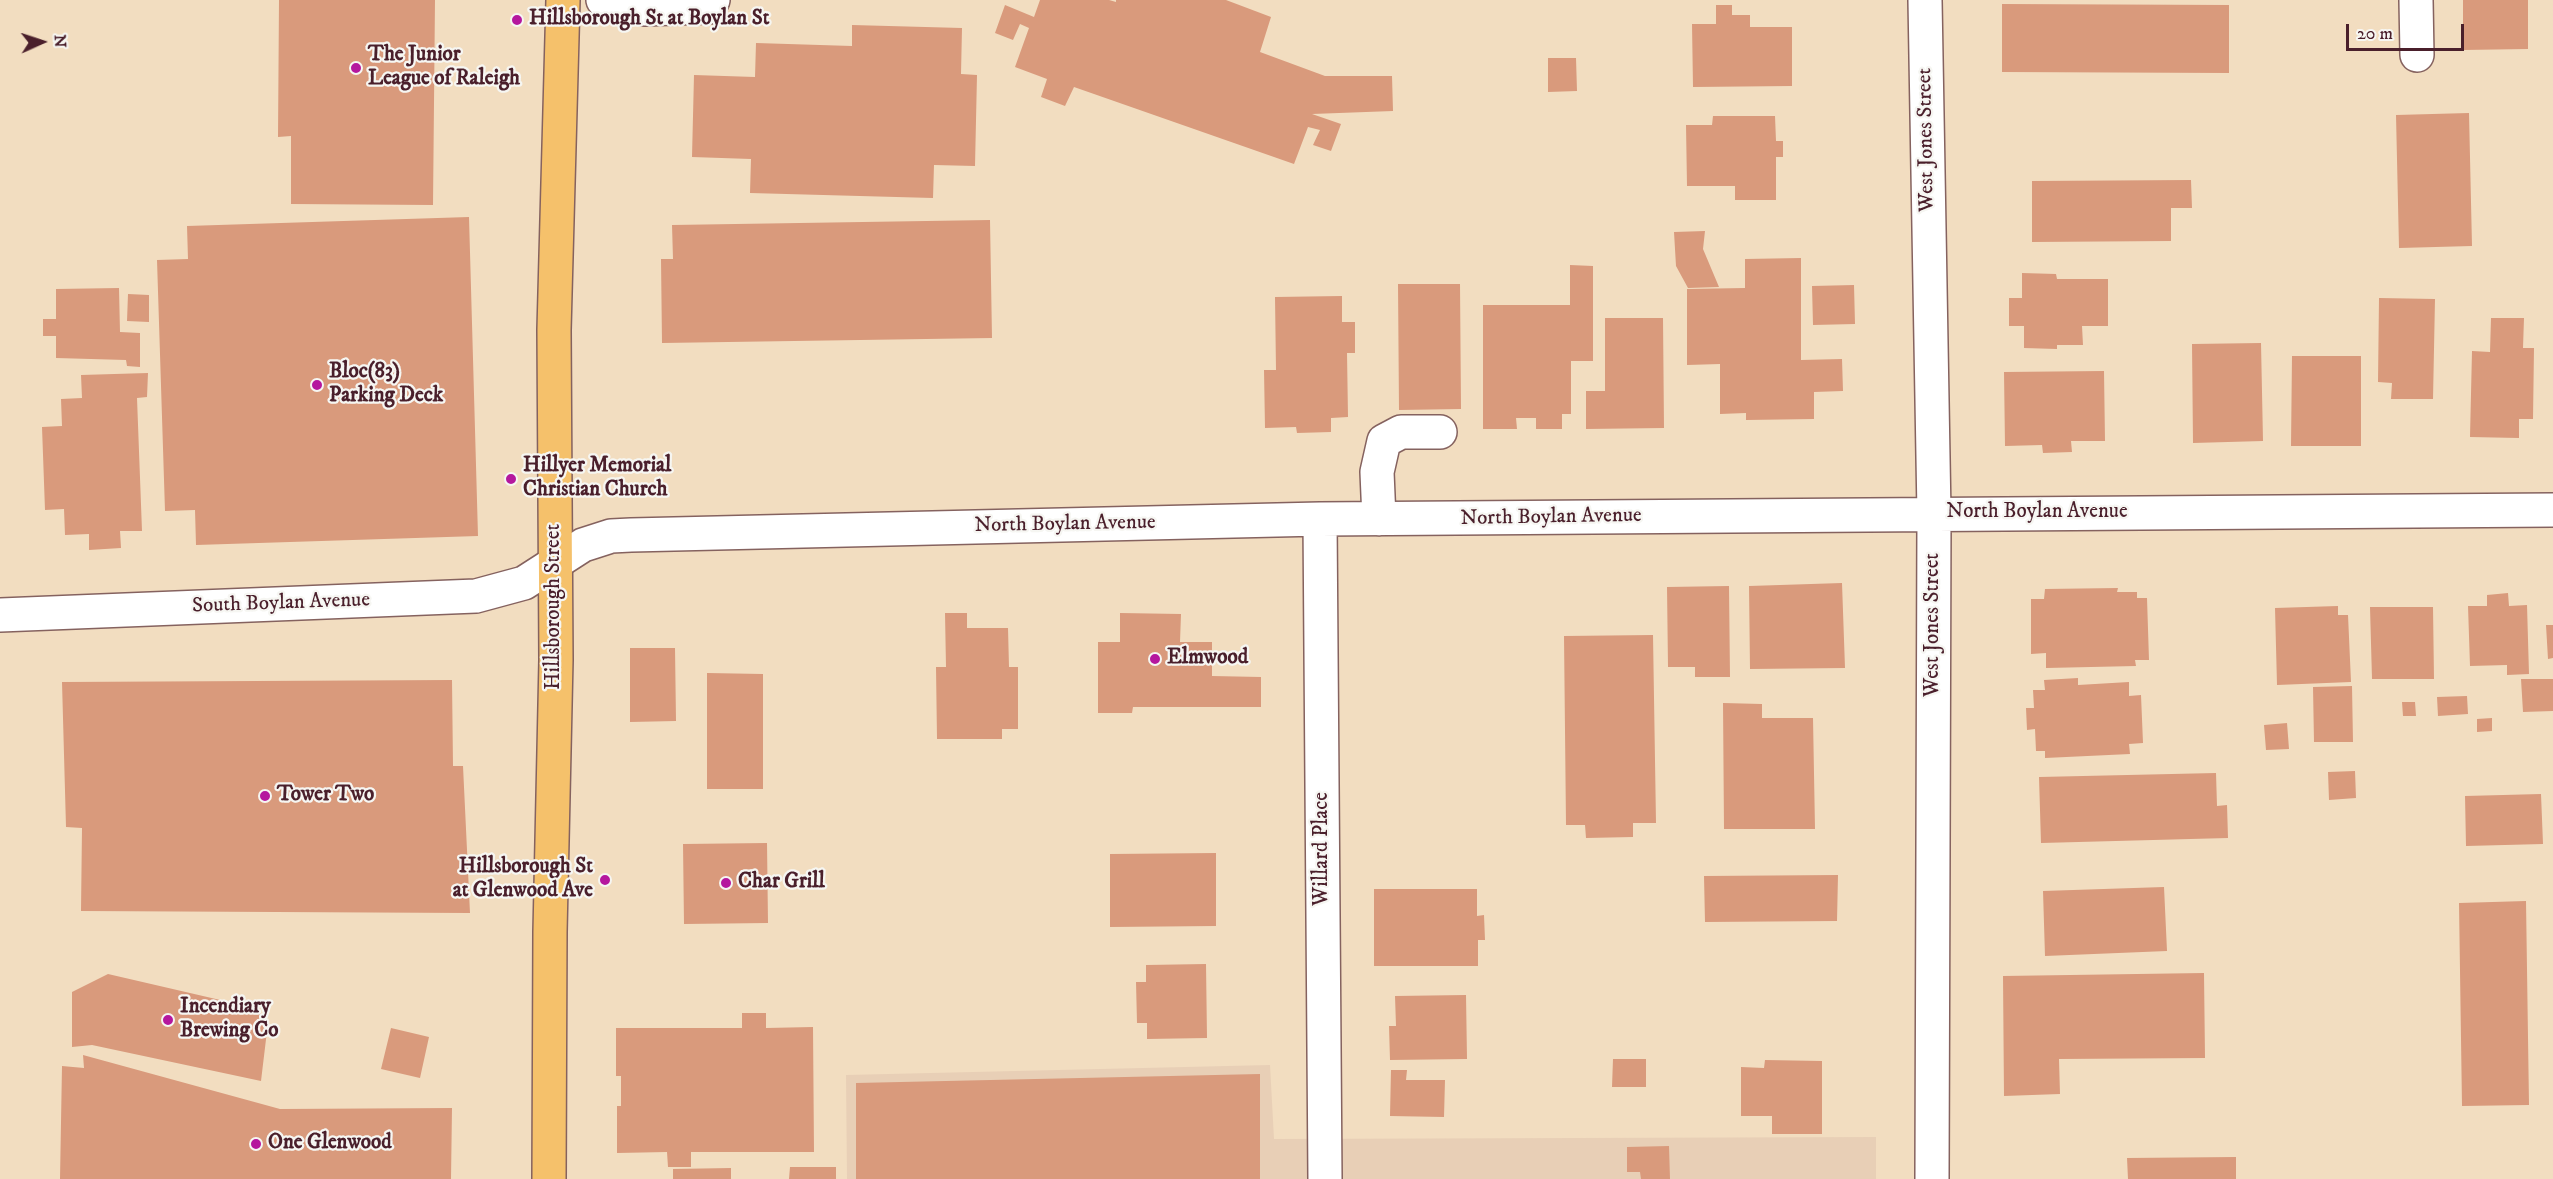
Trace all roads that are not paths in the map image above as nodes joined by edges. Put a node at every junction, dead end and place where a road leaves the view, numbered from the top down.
1 (563, 0) edge
2 (603, 0) edge
3 (713, 0) edge
4 (1925, 0) edge
5 (2416, 0) edge
6 (2417, 55) dead end
7 (1440, 432) dead end
8 (2553, 510) edge
9 (1934, 514) junction
10 (1320, 519) junction
11 (1379, 519) junction
12 (555, 563) junction
13 (0, 615) edge
14 (549, 1179) edge
15 (1325, 1179) edge
16 (1932, 1179) edge

1 - 12 main road, Hillsborough Street
2 - 3 street
4 - 9 street, West Jones Street
5 - 6 street
7 - 11 street
8 - 9 street, North Boylan Avenue
9 - 11 street, North Boylan Avenue
9 - 16 street, West Jones Street
10 - 11 street, North Boylan Avenue
10 - 12 street, North Boylan Avenue
10 - 15 street, Willard Place
12 - 13 street, South Boylan Avenue
12 - 14 main road, Hillsborough Street

